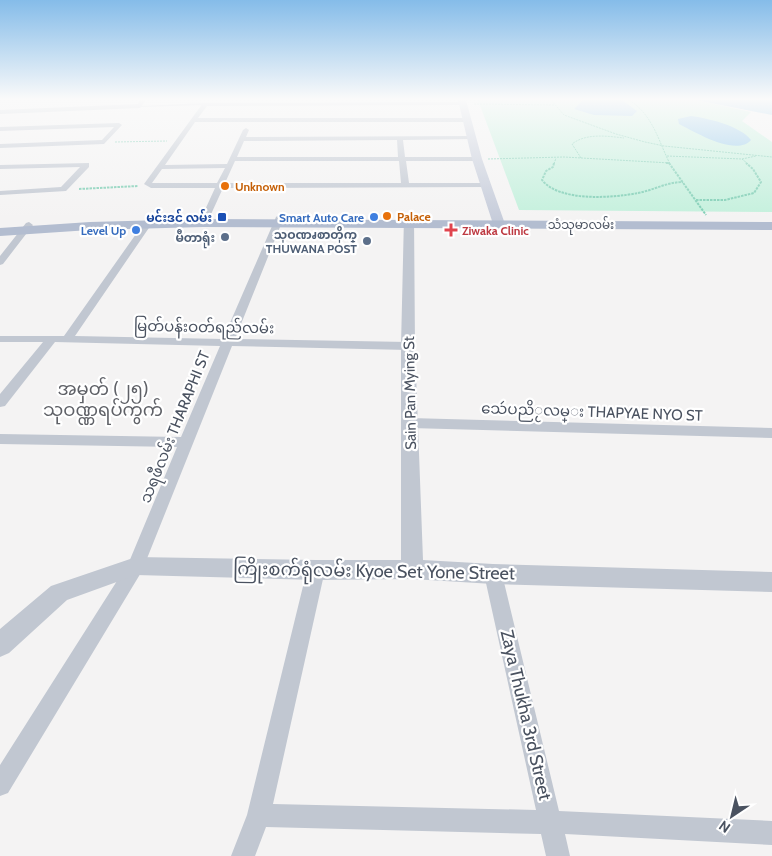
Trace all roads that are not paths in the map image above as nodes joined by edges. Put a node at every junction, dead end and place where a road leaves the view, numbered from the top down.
1 (400, 139) edge
2 (106, 140) edge
3 (181, 140) edge
4 (242, 140) edge
5 (472, 140) edge
6 (65, 144) junction
7 (0, 146) edge
8 (59, 151) dead end
9 (54, 158) dead end
10 (402, 159) junction
11 (477, 159) junction
12 (232, 162) junction
13 (48, 165) junction
14 (0, 167) edge
15 (161, 167) junction
16 (221, 184) junction
17 (405, 185) junction
18 (485, 185) junction
19 (0, 193) edge
20 (205, 220) junction
21 (279, 220) junction
22 (409, 220) junction
23 (772, 220) edge
24 (150, 221) junction
25 (498, 221) junction
26 (772, 226) edge
27 (0, 227) edge
28 (27, 228) junction
29 (0, 232) edge
30 (0, 262) edge
31 (52, 339) junction
32 (68, 339) junction
33 (0, 340) edge
34 (228, 342) junction
35 (408, 346) junction
36 (0, 402) edge
37 (410, 424) junction
38 (772, 433) edge
39 (0, 439) edge
40 (186, 442) junction
41 (136, 566) junction
42 (412, 569) junction
43 (316, 570) junction
44 (493, 574) junction
45 (772, 582) edge
46 (0, 645) edge
47 (0, 785) edge
48 (260, 814) junction
49 (550, 822) junction
50 (772, 833) edge
51 (243, 856) edge
52 (558, 856) edge

1 - 10 street
2 - 6 street
3 - 15 street
4 - 12 street
5 - 11 main road
6 - 7 street
6 - 8 street
9 - 13 street
10 - 11 street
10 - 12 street
10 - 17 street
11 - 18 main road
12 - 15 street
12 - 16 street
13 - 14 street
13 - 19 street
15 - 16 street
16 - 17 street
16 - 20 street
17 - 18 street
18 - 25 main road
20 - 21 main road, သံသုမာလမ်း
20 - 24 main road, သံသုမာလမ်း
21 - 22 main road, သံသုမာလမ်း
21 - 34 street, သရဖီလမ်း THARAPHI ST
22 - 25 main road, သံသုမာလမ်း
22 - 35 street, Sain Pan Mying St
23 - 25 main road, သံသုမာလမ်း
24 - 28 main road, သံသုမာလမ်း
24 - 32 street
25 - 26 main road, သံသုမာလမ်း
27 - 28 main road, သံသုမာလမ်း
28 - 29 main road, သံသုမာလမ်း
28 - 30 street
31 - 32 street, မြတ်ပန်းဝတ်ရည်လမ်း
31 - 33 street, မြတ်ပန်းဝတ်ရည်လမ်း
31 - 36 street
32 - 34 street, မြတ်ပန်းဝတ်ရည်လမ်း
34 - 35 street, မြတ်ပန်းဝတ်ရည်လမ်း
34 - 40 street, သရဖီလမ်း THARAPHI ST
35 - 37 street, Sain Pan Mying St
37 - 38 street, သေဴပညိႂလမ္း THAPYAE NYO ST
37 - 42 street, Sain Pan Mying St
39 - 40 street
40 - 41 street, သရဖီလမ်း THARAPHI ST
41 - 43 street, ကြိုးစက်ရုံလမ်း Kyoe Set Yone Street
41 - 46 street, ကြိုးစက်ရုံလမ်း Kyoe Set Yone Street
41 - 47 street, သရဖီလမ်း THARAPHI ST
42 - 43 street, ကြိုးစက်ရုံလမ်း Kyoe Set Yone Street
42 - 44 street, ကြိုးစက်ရုံလမ်း Kyoe Set Yone Street
43 - 48 street
44 - 45 street, ကြိုးစက်ရုံလမ်း Kyoe Set Yone Street
44 - 49 street, Zaya Thukha 3rd Street
48 - 49 street
48 - 51 street
49 - 50 street
49 - 52 street, Zaya Thukha 3rd Street

